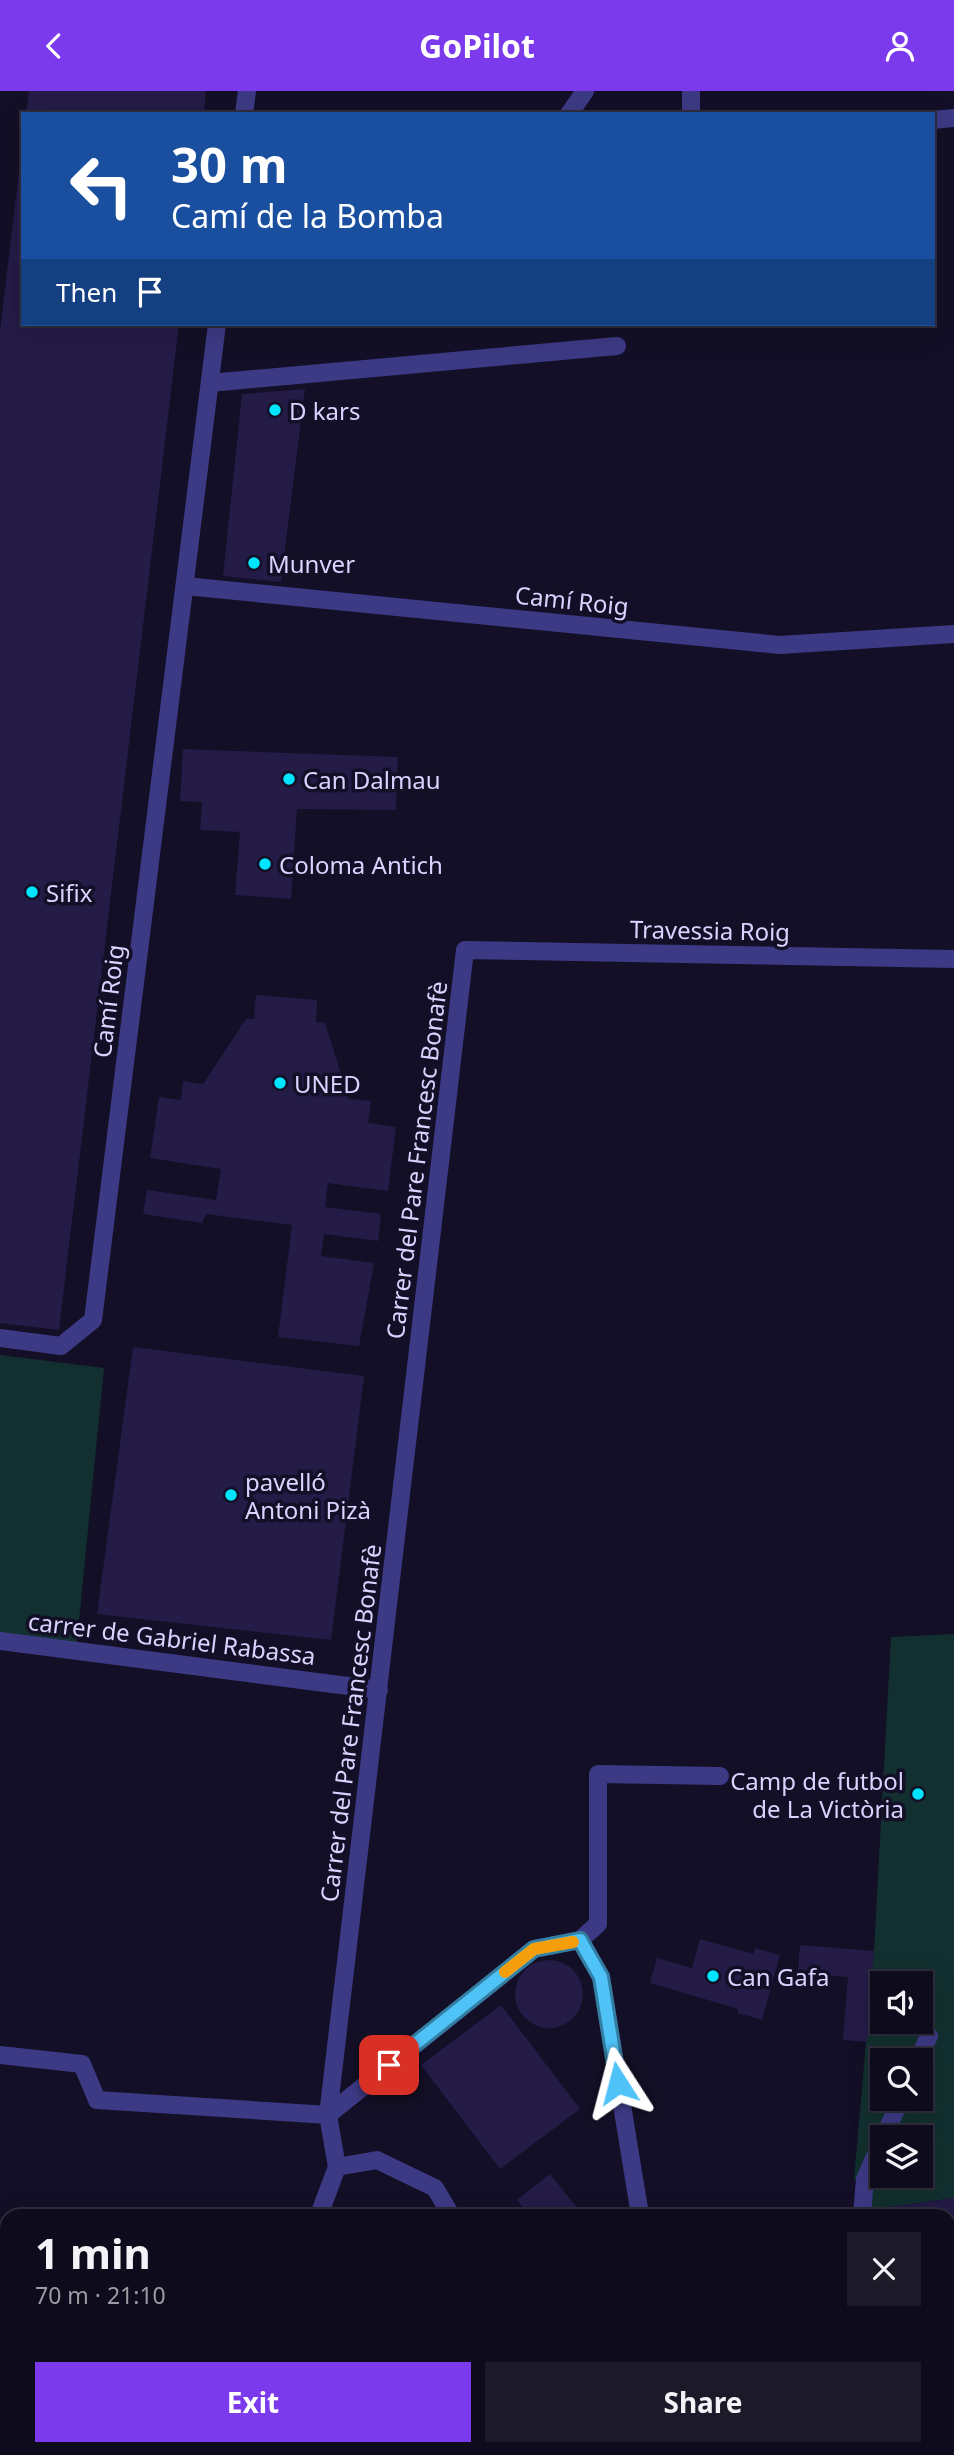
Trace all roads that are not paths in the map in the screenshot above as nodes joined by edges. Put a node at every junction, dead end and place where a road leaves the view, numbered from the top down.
1 (247, 91) edge
2 (585, 91) edge
3 (691, 91) edge
4 (244, 112) edge
5 (570, 112) edge
6 (691, 112) edge
7 (954, 118) edge
8 (935, 120) edge
9 (218, 326) edge
10 (617, 347) dead end
11 (210, 383) junction
12 (185, 586) junction
13 (954, 634) edge
14 (465, 950) joint
15 (954, 960) edge
16 (0, 1338) edge
17 (0, 1641) edge
18 (379, 1690) junction
19 (720, 1776) dead end
20 (580, 1940) junction
21 (929, 2036) dead end
22 (924, 2048) edge
23 (0, 2055) edge
24 (327, 2115) junction
25 (337, 2167) junction
26 (870, 2168) edge
27 (321, 2209) edge
28 (448, 2209) edge
29 (639, 2209) edge
30 (862, 2209) edge

1 - 4 street
2 - 5 street
3 - 6 street
7 - 8 street
9 - 11 street, Camí Roig
10 - 11 street
11 - 12 street, Camí Roig
12 - 13 street, Camí Roig
12 - 16 street, Camí Roig
14 - 15 street, Travessia Roig
14 - 18 street, Carrer del Pare Francesc Bonafè
17 - 18 street, carrer de Gabriel Rabassa
18 - 24 street, Carrer del Pare Francesc Bonafè
19 - 20 street
20 - 24 street
20 - 29 street
21 - 22 street
23 - 24 street
24 - 25 street, Carrer del Pare Francesc Bonafè
25 - 27 street
25 - 28 street
26 - 30 street

